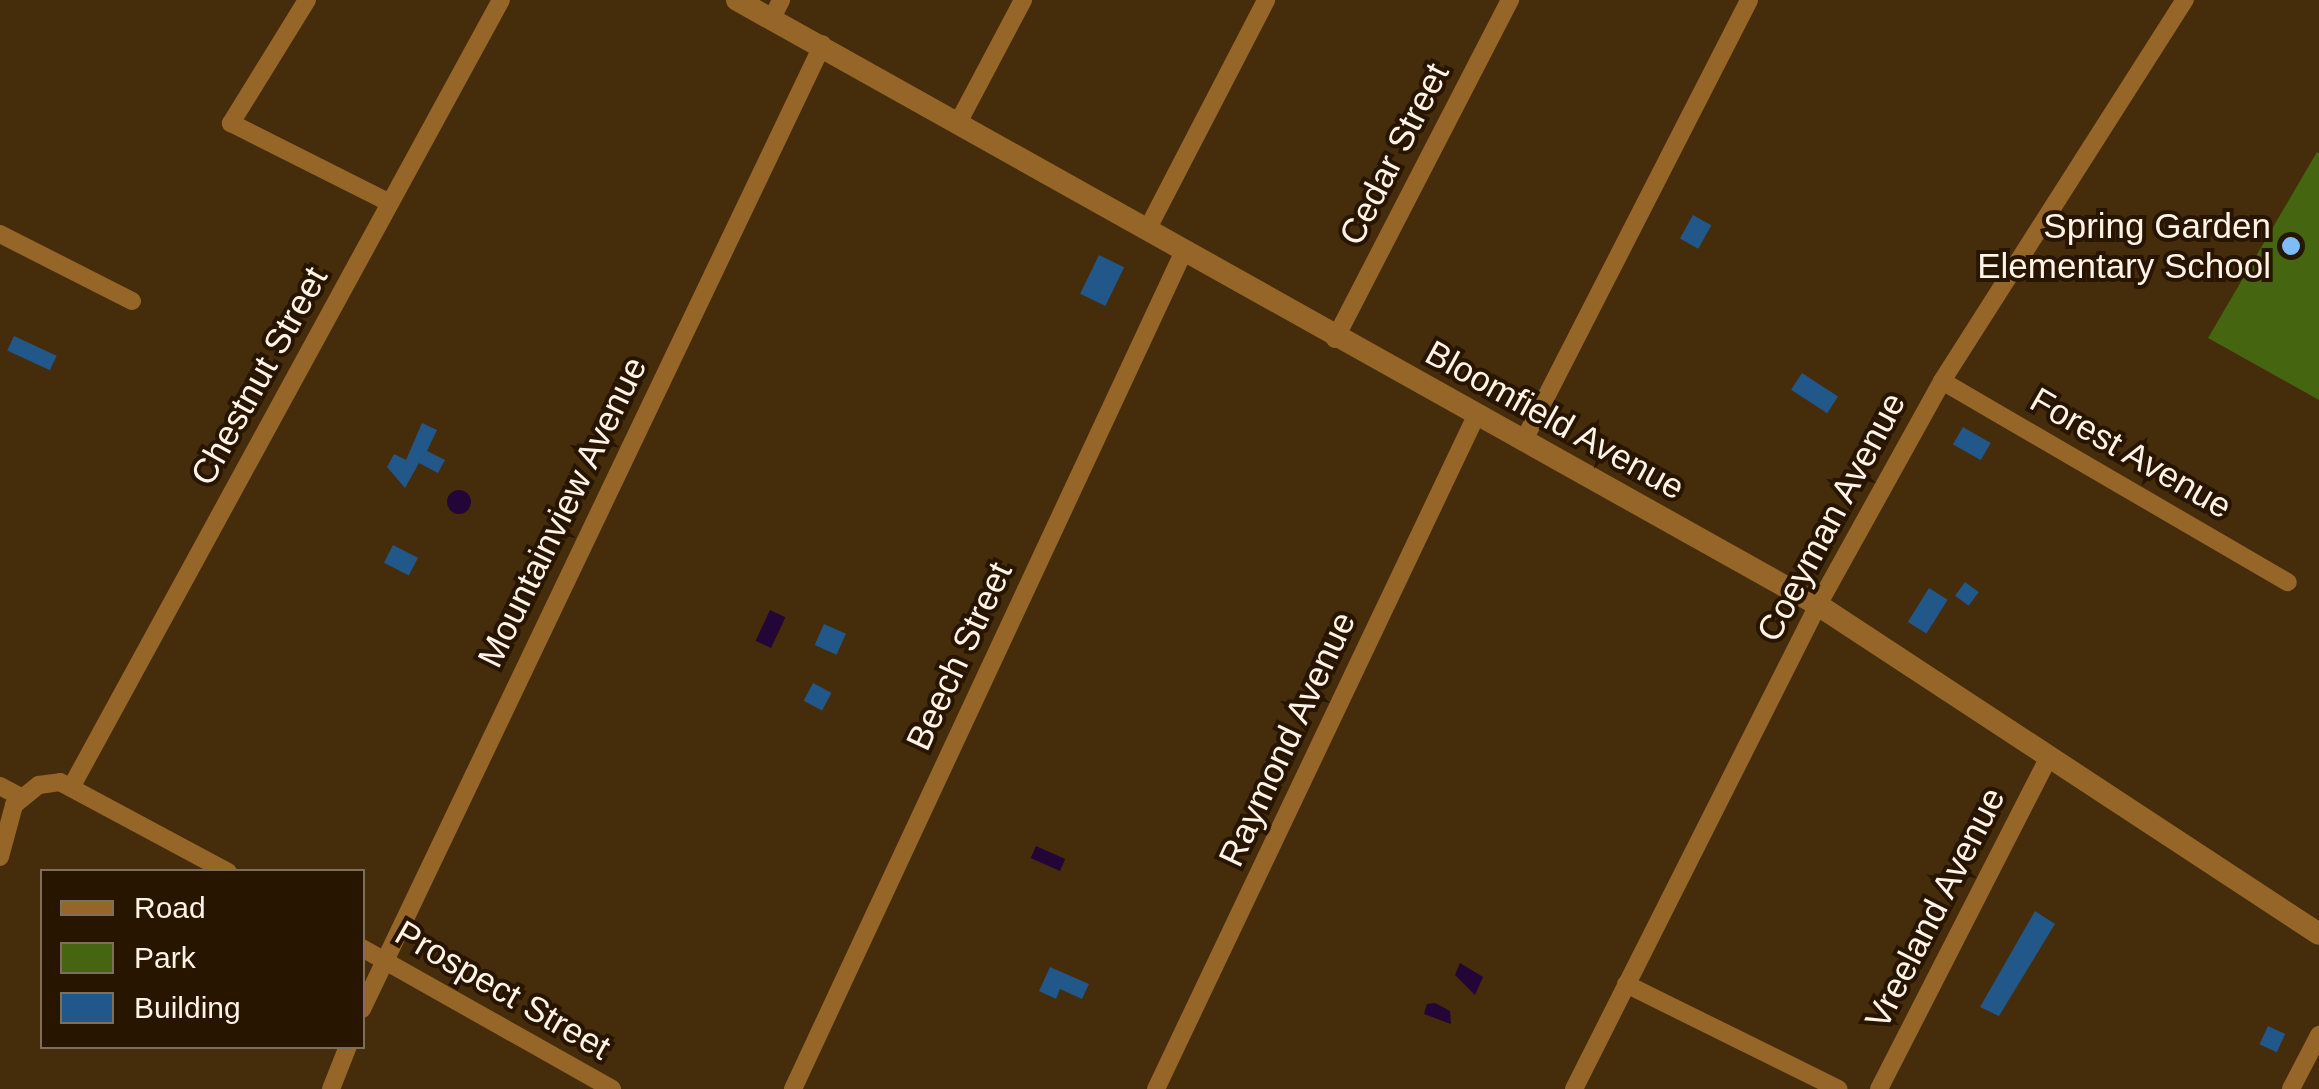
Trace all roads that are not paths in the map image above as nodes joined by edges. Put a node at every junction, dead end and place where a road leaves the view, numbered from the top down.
1 (307, 0) edge
2 (501, 0) edge
3 (737, 0) edge
4 (1023, 0) edge
5 (1266, 0) edge
6 (1510, 0) edge
7 (1749, 0) edge
8 (2185, 0) edge
9 (776, 9) edge
10 (823, 44) junction
11 (959, 121) junction
12 (390, 204) junction
13 (1147, 230) junction
14 (0, 234) edge
15 (1184, 251) junction
16 (132, 301) dead end
17 (1335, 339) junction
18 (1942, 381) junction
19 (1476, 416) junction
20 (1523, 442) junction
21 (2288, 582) dead end
22 (1818, 605) junction
23 (2050, 757) junction
24 (73, 784) junction
25 (0, 786) edge
26 (22, 796) junction
27 (0, 857) edge
28 (223, 869) edge
29 (2319, 934) edge
30 (365, 950) edge
31 (382, 959) junction
32 (1626, 984) junction
33 (365, 1002) edge
34 (2319, 1034) edge
35 (347, 1049) edge
36 (330, 1089) edge
37 (612, 1089) edge
38 (793, 1089) edge
39 (1156, 1089) edge
40 (1574, 1089) edge
41 (1838, 1089) edge
42 (1879, 1089) edge
43 (2292, 1089) edge

1 - 12 street
2 - 12 street, Chestnut Street
3 - 9 street, Bloomfield Avenue
4 - 11 street
5 - 13 street
6 - 17 street, Cedar Street
7 - 20 street
8 - 18 street, Coeyman Avenue
9 - 10 street, Bloomfield Avenue
10 - 11 street, Bloomfield Avenue
10 - 31 street, Mountainview Avenue
11 - 13 street, Bloomfield Avenue
12 - 24 street, Chestnut Street
13 - 15 street, Bloomfield Avenue
14 - 16 street
15 - 17 street, Bloomfield Avenue
15 - 38 street, Beech Street
17 - 19 street, Bloomfield Avenue
18 - 21 street, Forest Avenue
18 - 22 street, Coeyman Avenue
19 - 20 street, Bloomfield Avenue
19 - 39 street, Raymond Avenue
20 - 22 street, Bloomfield Avenue
22 - 23 street, Bloomfield Avenue
22 - 32 street, Coeyman Avenue
23 - 29 street, Bloomfield Avenue
23 - 42 street, Vreeland Avenue
24 - 26 street
24 - 28 street
25 - 26 street
26 - 27 street
30 - 31 street, Prospect Street
31 - 33 street, Mountainview Avenue
31 - 37 street, Prospect Street
32 - 40 street, Coeyman Avenue
32 - 41 street
34 - 43 street
35 - 36 street

